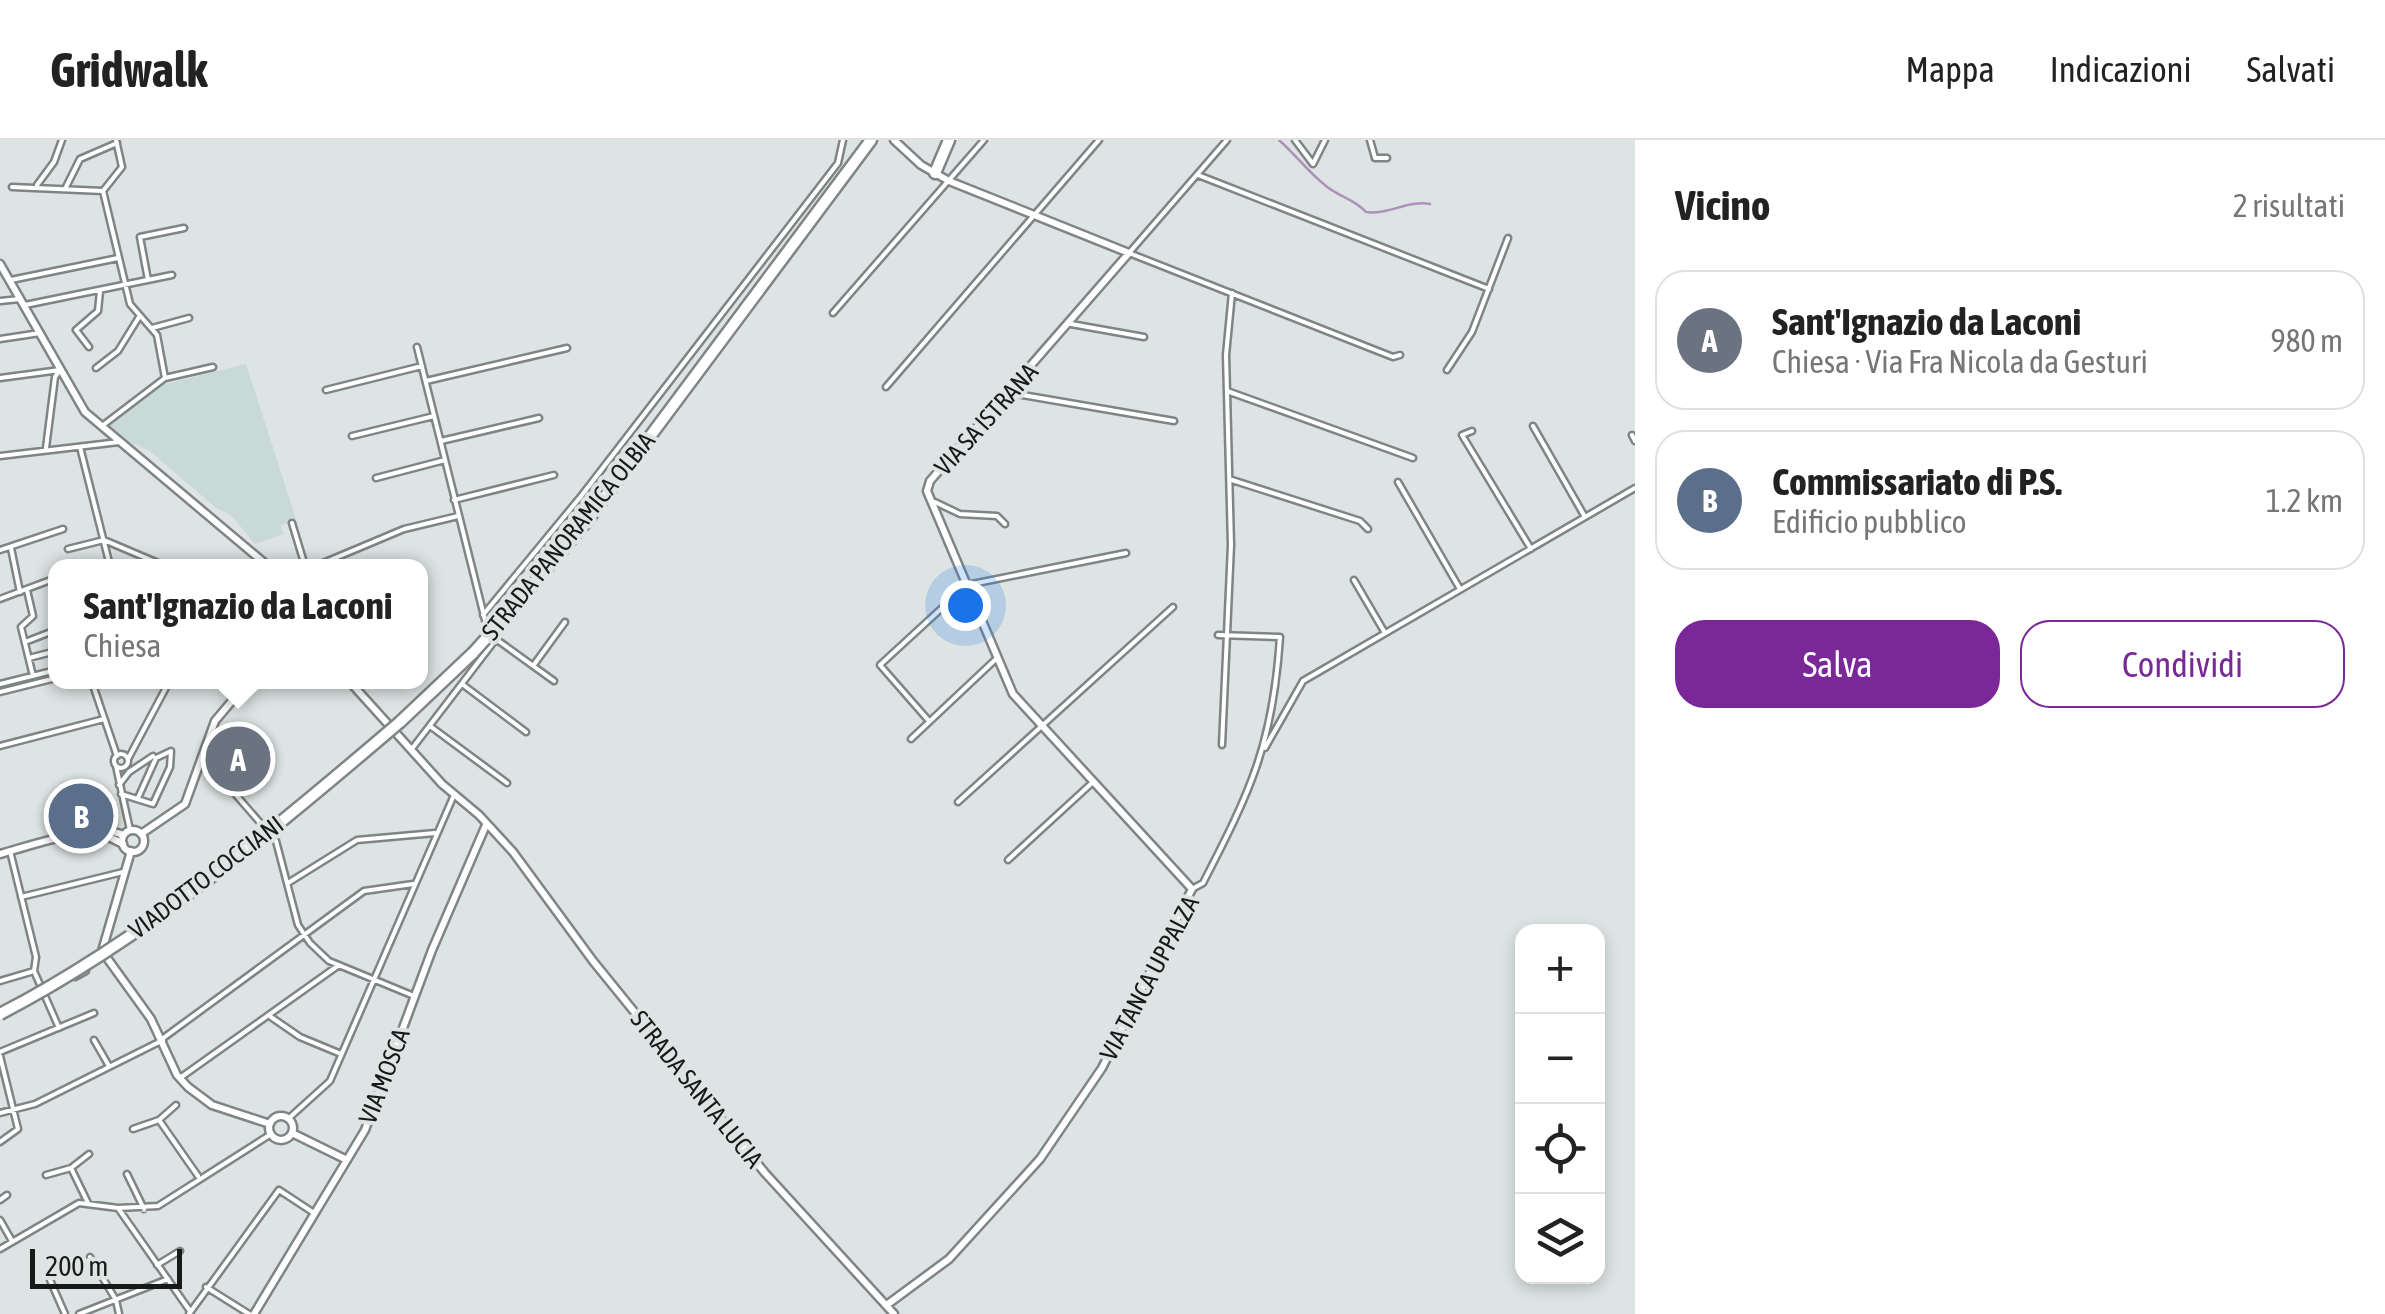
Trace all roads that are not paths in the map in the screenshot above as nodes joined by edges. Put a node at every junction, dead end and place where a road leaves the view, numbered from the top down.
1 (62, 140) edge
2 (844, 140) edge
3 (870, 140) edge
4 (894, 140) edge
5 (949, 140) edge
6 (984, 140) edge
7 (1099, 140) edge
8 (1227, 140) edge
9 (1295, 140) edge
10 (1325, 140) edge
11 (1370, 140) edge
12 (117, 142) edge
13 (1387, 158) dead end
14 (935, 173) junction
15 (1198, 175) junction
16 (949, 180) junction
17 (37, 185) junction
18 (12, 187) dead end
19 (66, 189) junction
20 (103, 191) junction
21 (1036, 215) junction
22 (184, 228) dead end
23 (1508, 238) dead end
24 (1129, 253) junction
25 (118, 258) junction
26 (0, 264) edge
27 (172, 275) dead end
28 (11, 280) junction
29 (148, 280) junction
30 (125, 286) junction
31 (1489, 289) junction
32 (100, 291) junction
33 (1232, 293) junction
34 (0, 301) edge
35 (23, 302) junction
36 (832, 313) dead end
37 (139, 316) junction
38 (189, 318) dead end
39 (1071, 324) junction
40 (152, 328) junction
41 (40, 334) junction
42 (1144, 337) dead end
43 (0, 339) edge
44 (89, 347) dead end
45 (417, 347) dead end
46 (567, 348) dead end
47 (1400, 355) dead end
48 (422, 366) junction
49 (213, 367) dead end
50 (96, 368) dead end
51 (1447, 370) dead end
52 (56, 373) junction
53 (0, 378) edge
54 (166, 378) junction
55 (426, 381) junction
56 (886, 387) dead end
57 (326, 390) dead end
58 (1227, 390) junction
59 (1011, 392) junction
60 (434, 416) junction
61 (539, 418) dead end
62 (1174, 421) dead end
63 (102, 426) junction
64 (1533, 426) dead end
65 (1472, 431) dead end
66 (352, 436) dead end
67 (122, 440) junction
68 (441, 441) junction
69 (80, 446) junction
70 (46, 450) junction
71 (0, 456) edge
72 (1413, 458) dead end
73 (446, 460) junction
74 (554, 475) dead end
75 (376, 478) dead end
76 (1230, 479) junction
77 (1398, 482) dead end
78 (1635, 488) edge
79 (454, 500) junction
80 (930, 500) junction
81 (458, 516) junction
82 (1586, 517) junction
83 (292, 524) dead end
84 (1005, 524) dead end
85 (63, 529) dead end
86 (1368, 529) dead end
87 (104, 540) junction
88 (11, 548) junction
89 (1531, 548) junction
90 (68, 549) dead end
91 (0, 550) edge
92 (1126, 553) dead end
93 (108, 559) edge
94 (149, 559) edge
95 (260, 559) edge
96 (304, 559) edge
97 (333, 559) edge
98 (1354, 580) dead end
99 (48, 581) edge
100 (967, 585) junction
101 (1460, 589) junction
102 (24, 591) junction
103 (0, 600) edge
104 (1173, 607) dead end
105 (483, 615) junction
106 (565, 622) dead end
107 (48, 633) edge
108 (1385, 633) junction
109 (1218, 635) dead end
110 (1228, 636) junction
111 (496, 639) junction
112 (24, 642) junction
113 (48, 653) edge
114 (28, 658) junction
115 (998, 658) junction
116 (533, 666) junction
117 (48, 672) edge
118 (33, 676) junction
119 (48, 680) edge
120 (554, 682) dead end
121 (0, 684) edge
122 (462, 684) junction
123 (96, 689) edge
124 (166, 689) edge
125 (242, 689) edge
126 (356, 689) edge
127 (0, 692) edge
128 (104, 720) junction
129 (929, 721) junction
130 (400, 722) joint
131 (1043, 725) junction
132 (430, 726) junction
133 (526, 732) dead end
134 (912, 739) dead end
135 (419, 743) junction
136 (1222, 745) dead end
137 (0, 746) edge
138 (407, 747) junction
139 (1266, 748) junction
140 (117, 756) junction
141 (153, 756) dead end
142 (203, 758) junction
143 (417, 758) junction
144 (116, 766) junction
145 (128, 766) junction
146 (1094, 781) junction
147 (507, 783) dead end
148 (119, 785) junction
149 (121, 794) junction
150 (454, 796) junction
151 (138, 798) junction
152 (958, 802) dead end
153 (486, 825) junction
154 (142, 834) junction
155 (435, 834) junction
156 (125, 836) junction
157 (131, 851) junction
158 (10, 852) junction
159 (0, 854) edge
160 (1008, 860) dead end
161 (124, 872) junction
162 (288, 883) junction
163 (413, 884) junction
164 (1192, 889) junction
165 (21, 897) junction
166 (302, 933) junction
167 (339, 965) junction
168 (86, 970) dead end
169 (34, 971) junction
170 (373, 979) junction
171 (0, 981) edge
172 (44, 994) junction
173 (414, 996) junction
174 (94, 1013) dead end
175 (270, 1015) junction
176 (1, 1016) edge
177 (59, 1028) junction
178 (162, 1039) junction
179 (94, 1040) dead end
180 (0, 1054) edge
181 (341, 1054) junction
182 (109, 1068) junction
183 (180, 1078) junction
184 (176, 1106) dead end
185 (14, 1110) junction
186 (0, 1113) edge
187 (288, 1119) junction
188 (159, 1120) junction
189 (133, 1129) dead end
190 (270, 1129) junction
191 (292, 1133) junction
192 (0, 1142) edge
193 (89, 1154) dead end
194 (347, 1160) junction
195 (71, 1168) junction
196 (126, 1174) dead end
197 (46, 1175) dead end
198 (198, 1176) junction
199 (7, 1195) dead end
200 (0, 1200) edge
201 (88, 1203) junction
202 (118, 1208) junction
203 (144, 1208) junction
204 (314, 1213) junction
205 (0, 1220) edge
206 (12, 1241) junction
207 (0, 1248) edge
208 (180, 1250) dead end
209 (90, 1257) dead end
210 (157, 1265) junction
211 (168, 1279) junction
212 (50, 1280) dead end
213 (206, 1287) junction
214 (116, 1300) junction
215 (888, 1304) junction
216 (190, 1313) edge
217 (64, 1314) edge
218 (78, 1314) edge
219 (119, 1314) edge
220 (252, 1314) edge
221 (894, 1314) edge

1 - 17 street
2 - 105 street
3 - 130 highway, STRADA PANORAMICA OLBIA, bridge
4 - 14 street
5 - 14 highway
6 - 16 street
7 - 21 street
8 - 15 street
9 - 10 street
11 - 13 street
12 - 19 street
12 - 20 street
14 - 16 street
15 - 24 street
15 - 31 street
16 - 21 street
16 - 36 street
17 - 18 street
17 - 19 street
19 - 20 street
20 - 25 street
21 - 24 street
21 - 56 street
22 - 29 street
23 - 31 street
24 - 33 street
24 - 39 street, VIA SA ISTRANA
25 - 28 street
25 - 30 street
26 - 28 street
27 - 29 street
28 - 35 street
29 - 30 street
30 - 32 street
30 - 37 street
31 - 51 street
32 - 35 street
32 - 44 street
33 - 47 street
33 - 58 street
34 - 35 street
35 - 41 street
37 - 40 street
37 - 50 street
38 - 40 street
39 - 42 street
39 - 59 street, VIA SA ISTRANA
40 - 54 street
41 - 43 street
41 - 52 street
45 - 48 street
46 - 55 street
48 - 55 street
48 - 57 street
49 - 54 street
52 - 53 street
52 - 63 street
52 - 70 street
54 - 63 street
55 - 60 street
58 - 72 street
58 - 76 street
59 - 62 street
59 - 80 street, VIA SA ISTRANA
60 - 66 street
60 - 68 street
61 - 68 street
63 - 67 street
64 - 82 street
65 - 89 street
67 - 69 street
67 - 95 street
68 - 73 street
69 - 70 street
69 - 87 street
70 - 71 street
73 - 75 street
73 - 79 street
74 - 79 street
76 - 86 street
76 - 110 street
77 - 101 street
78 - 82 street
79 - 81 street
80 - 84 street
80 - 100 street, VIA SA ISTRANA
81 - 97 street
81 - 105 street
82 - 89 street
83 - 96 street
85 - 88 street
87 - 90 street
87 - 93 street
87 - 94 street
88 - 91 street
88 - 102 street
89 - 101 street
92 - 100 street
98 - 108 street
99 - 102 street
100 - 115 street, VIA SA ISTRANA
100 - 129 street
101 - 108 street
102 - 103 street
102 - 112 street
104 - 131 street
105 - 111 street
106 - 116 street
107 - 112 street
108 - 139 street
109 - 110 street
110 - 136 street
110 - 139 street, VIA TANCA UPPALZA
111 - 116 street
111 - 122 street
112 - 114 street
113 - 114 street
114 - 118 street
115 - 129 street
115 - 131 street, VIA SA ISTRANA
116 - 120 street
117 - 118 street
118 - 121 street
119 - 127 street
122 - 132 street
122 - 133 street
123 - 128 street
124 - 145 street
125 - 142 street
126 - 138 street, STRADA SANTA LUCIA
128 - 137 street
128 - 140 street
129 - 134 street
130 - 176 highway, VIADOTTO COCCIANI, bridge
131 - 146 street, VIA SA ISTRANA
131 - 152 street
132 - 135 street
132 - 147 street
135 - 138 street
135 - 143 street
138 - 143 street, STRADA SANTA LUCIA
139 - 164 street, VIA TANCA UPPALZA
140 - 144 street
140 - 145 street
141 - 145 street
142 - 154 street
142 - 162 street
143 - 150 street, STRADA SANTA LUCIA
144 - 145 street
144 - 148 street
145 - 148 street
146 - 160 street
146 - 164 street, VIA SA ISTRANA
148 - 149 street
149 - 151 street
149 - 156 street
150 - 153 street, STRADA SANTA LUCIA
150 - 155 street
151 - 151 street
153 - 173 street, VIA MOSCA
153 - 215 street, STRADA SANTA LUCIA
154 - 156 street
154 - 157 street
155 - 162 street
155 - 163 street
156 - 157 street
156 - 158 street
157 - 161 street
158 - 159 street
158 - 165 street
161 - 165 street
161 - 178 street
162 - 166 street
163 - 166 street
163 - 170 street
164 - 215 street, VIA TANCA UPPALZA
165 - 169 street
166 - 167 street
166 - 178 street
167 - 170 street
167 - 175 street
168 - 172 street
169 - 171 street
169 - 172 street
170 - 173 street
170 - 181 street
172 - 176 street
172 - 177 street
173 - 194 street, VIA MOSCA
174 - 177 street
175 - 181 street
175 - 183 street
177 - 180 street
178 - 182 street
178 - 183 street
179 - 182 street
180 - 185 street
181 - 187 street
182 - 185 street
183 - 190 street
184 - 188 street
185 - 186 street
185 - 192 street
187 - 190 street
187 - 191 street
188 - 189 street
188 - 198 street
190 - 191 street
190 - 198 street
191 - 194 street
193 - 195 street
194 - 204 street, VIA MOSCA
195 - 197 street
195 - 201 street
196 - 203 street
198 - 203 street
199 - 200 street
201 - 202 street
201 - 206 street
202 - 203 street
202 - 210 street
204 - 213 street
204 - 220 street, VIA MOSCA
205 - 206 street
206 - 207 street
208 - 210 street
209 - 214 street
210 - 211 street
211 - 214 street
211 - 216 street
212 - 217 street
213 - 216 street
213 - 220 street
214 - 218 street
214 - 219 street
215 - 221 street, STRADA SANTA LUCIA

